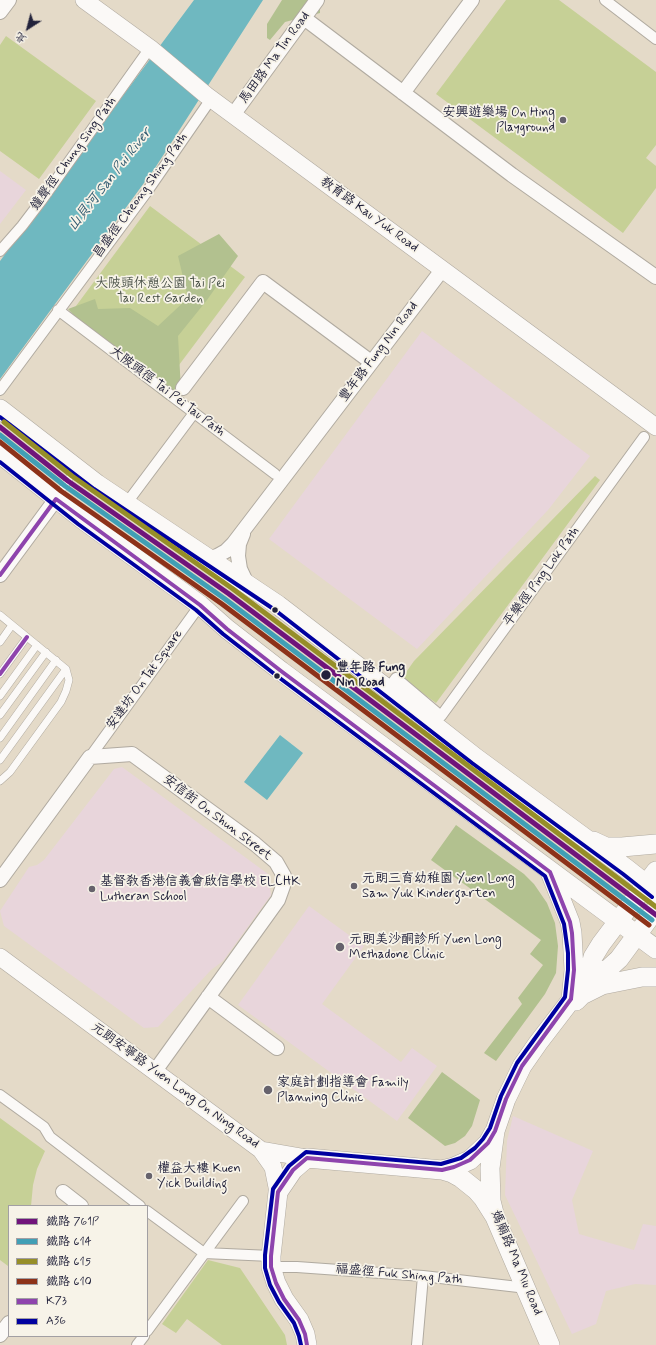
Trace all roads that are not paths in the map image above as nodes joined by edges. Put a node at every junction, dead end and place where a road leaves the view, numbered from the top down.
1 (9, 0) edge
2 (84, 0) edge
3 (317, 0) edge
4 (472, 0) edge
5 (605, 0) edge
6 (0, 12) edge
7 (304, 18) junction
8 (656, 39) edge
9 (151, 55) junction
10 (403, 93) junction
11 (208, 97) junction
12 (233, 115) junction
13 (0, 250) edge
14 (442, 270) junction
15 (656, 277) edge
16 (58, 310) junction
17 (372, 362) junction
18 (183, 388) dead end
19 (0, 390) edge
20 (0, 410) edge
21 (194, 413) junction
22 (650, 432) edge
23 (0, 454) edge
24 (65, 459) junction
25 (275, 474) dead end
26 (132, 496) dead end
27 (56, 499) junction
28 (244, 530) junction
29 (208, 558) junction
30 (0, 575) edge
31 (247, 584) junction
32 (200, 605) junction
33 (0, 615) edge
34 (12, 625) junction
35 (27, 638) junction
36 (0, 642) edge
37 (37, 645) junction
38 (46, 652) junction
39 (56, 660) junction
40 (66, 669) junction
41 (0, 674) edge
42 (392, 684) junction
43 (0, 696) edge
44 (0, 715) edge
45 (0, 738) edge
46 (90, 757) junction
47 (0, 760) edge
48 (0, 781) edge
49 (581, 836) junction
50 (656, 844) edge
51 (550, 872) junction
52 (0, 880) edge
53 (653, 883) edge
54 (656, 909) edge
55 (618, 921) junction
56 (637, 935) junction
57 (656, 949) edge
58 (0, 957) edge
59 (591, 974) junction
60 (656, 977) edge
61 (208, 997) junction
62 (571, 999) junction
63 (560, 1014) junction
64 (277, 1048) dead end
65 (155, 1071) junction
66 (0, 1095) edge
67 (495, 1131) junction
68 (262, 1150) junction
69 (307, 1158) junction
70 (442, 1170) junction
71 (62, 1192) dead end
72 (278, 1192) junction
73 (243, 1202) dead end
74 (80, 1205) edge
75 (139, 1205) edge
76 (148, 1212) edge
77 (495, 1217) junction
78 (204, 1254) junction
79 (271, 1262) junction
80 (423, 1276) junction
81 (526, 1288) junction
82 (8, 1324) edge
83 (148, 1330) edge
84 (0, 1335) edge
85 (143, 1337) edge
86 (137, 1345) edge
87 (307, 1345) edge
88 (417, 1345) edge
89 (550, 1345) edge

1 - 6 street
2 - 9 street, 教育路 Kau Yuk Road
3 - 7 street, 馬田路 Ma Tin Road
4 - 10 street
5 - 8 street
7 - 10 street
7 - 12 street, 馬田路 Ma Tin Road
9 - 11 street, 教育路 Kau Yuk Road
9 - 13 street, 鐘聲徑 Chung Sing Path
10 - 15 street
11 - 12 street, 教育路 Kau Yuk Road
11 - 16 street, 昌盛徑 Cheong Shing Path
12 - 14 street, 教育路 Kau Yuk Road
14 - 17 street, 豐年路 Fung Nin Road
14 - 22 street, 教育路 Kau Yuk Road
16 - 19 street, 昌盛徑 Cheong Shing Path
16 - 21 street, 大陂頭徑 Tai Pei Tau Path
17 - 18 street
17 - 28 street, 豐年路 Fung Nin Road
20 - 24 main road
21 - 25 street, 大陂頭徑 Tai Pei Tau Path
21 - 26 street
22 - 42 street, 平樂徑 Ping Lok Path
23 - 27 main road
24 - 27 lane
24 - 29 main road
27 - 30 street
27 - 32 main road
28 - 29 street, 豐年路 Fung Nin Road
28 - 31 street, 豐年路 Fung Nin Road
29 - 31 main road
31 - 42 main road
32 - 46 street, 安達坊 On Tat Square
32 - 51 main road
33 - 34 lane
34 - 35 lane
34 - 36 lane
35 - 37 lane
35 - 41 lane
37 - 38 lane
37 - 43 lane
38 - 39 lane
38 - 44 lane
39 - 40 lane
39 - 45 lane
40 - 47 lane
40 - 48 lane
42 - 49 main road
46 - 52 street
46 - 61 street, 安信街 On Shun Street
49 - 50 main road
49 - 53 main road
51 - 55 main road
51 - 62 main road
53 - 55 main road
54 - 56 main road
55 - 56 main road
55 - 59 main road
56 - 57 main road
56 - 59 main road
58 - 65 street, 元朗安寧路 Yuen Long On Ning Road
59 - 62 main road, 媽廟路 Ma Miu Road
60 - 63 main road
61 - 64 street
61 - 65 street, 安信街 On Shun Street
62 - 63 main road, 媽廟路 Ma Miu Road
63 - 67 main road, 媽廟路 Ma Miu Road
65 - 68 street, 元朗安寧路 Yuen Long On Ning Road
66 - 75 street
67 - 70 main road, 媽廟路 Ma Miu Road
67 - 77 main road, 媽廟路 Ma Miu Road
68 - 69 street, 元朗安寧路 Yuen Long On Ning Road
68 - 72 street
69 - 70 main road, 元朗安寧路 Yuen Long On Ning Road
69 - 72 main road
70 - 77 main road
71 - 74 street
72 - 79 main road
73 - 78 street
76 - 78 street
77 - 81 main road, 媽廟路 Ma Miu Road
78 - 79 street, 福盛徑 Fuk Shing Path
78 - 83 street
79 - 80 street, 福盛徑 Fuk Shing Path
79 - 87 main road
80 - 81 street, 福盛徑 Fuk Shing Path
80 - 88 street
81 - 89 main road, 媽廟路 Ma Miu Road
82 - 84 street
85 - 86 street

